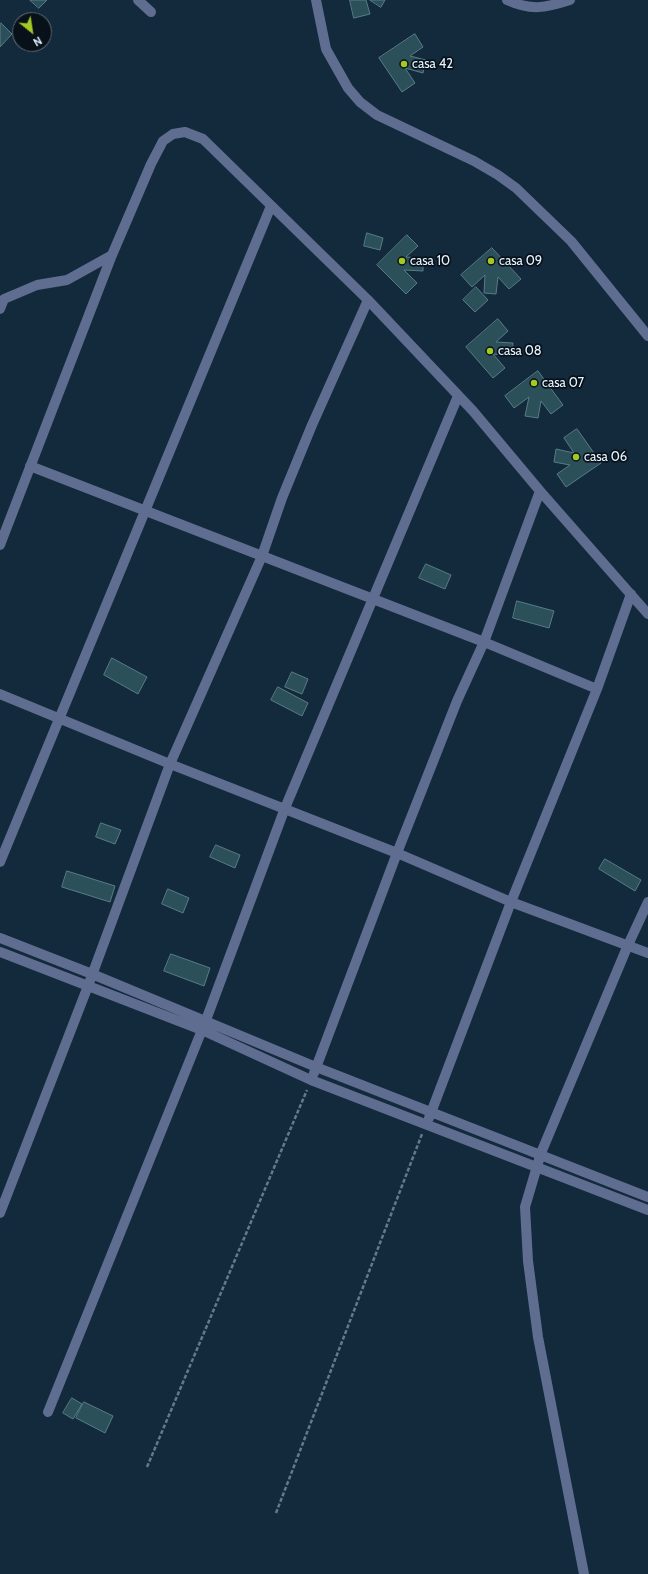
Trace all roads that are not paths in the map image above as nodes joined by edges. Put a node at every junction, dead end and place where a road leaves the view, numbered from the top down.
1 (138, 0) edge
2 (316, 0) edge
3 (507, 0) edge
4 (570, 0) edge
5 (150, 12) dead end
6 (271, 206) junction
7 (112, 255) junction
8 (368, 300) junction
9 (0, 309) edge
10 (648, 336) edge
11 (458, 396) junction
12 (30, 466) junction
13 (540, 492) junction
14 (146, 511) junction
15 (0, 545) edge
16 (262, 556) junction
17 (632, 594) junction
18 (371, 599) junction
19 (648, 614) edge
20 (484, 642) junction
21 (597, 689) junction
22 (0, 694) edge
23 (60, 719) junction
24 (170, 764) junction
25 (285, 808) junction
26 (397, 853) junction
27 (0, 862) edge
28 (511, 902) junction
29 (648, 902) edge
30 (0, 938) edge
31 (628, 945) junction
32 (0, 952) edge
33 (648, 953) edge
34 (92, 974) junction
35 (88, 986) junction
36 (204, 1025) junction
37 (316, 1067) junction
38 (311, 1080) junction
39 (431, 1112) junction
40 (426, 1124) junction
41 (541, 1153) junction
42 (537, 1167) junction
43 (648, 1197) edge
44 (648, 1210) edge
45 (0, 1214) edge
46 (48, 1412) dead end
47 (584, 1574) edge

1 - 5 street
2 - 10 street
3 - 4 street
6 - 7 street
6 - 8 street
6 - 14 street
7 - 9 street
7 - 12 street
8 - 11 street
8 - 16 street
11 - 13 street
11 - 18 street
12 - 14 street
12 - 15 street
13 - 17 street
13 - 20 street
14 - 16 street
14 - 23 street
16 - 18 street
16 - 24 street
17 - 19 street
17 - 21 street
18 - 20 street
18 - 25 street
20 - 21 street
20 - 26 street
21 - 28 street
22 - 23 street
23 - 24 street
23 - 27 street
24 - 25 street
24 - 34 street
25 - 26 street
25 - 36 street
26 - 28 street
26 - 37 street
28 - 31 street
28 - 39 street
29 - 31 street
30 - 34 street
31 - 33 street
31 - 41 street
32 - 35 street
34 - 35 street
34 - 36 street
35 - 36 street
35 - 45 street
36 - 37 street
36 - 38 street
36 - 46 street
37 - 38 street
37 - 39 street
38 - 40 street
39 - 40 street
39 - 41 street
40 - 42 street
41 - 42 street
41 - 43 street
42 - 44 street
42 - 47 street

